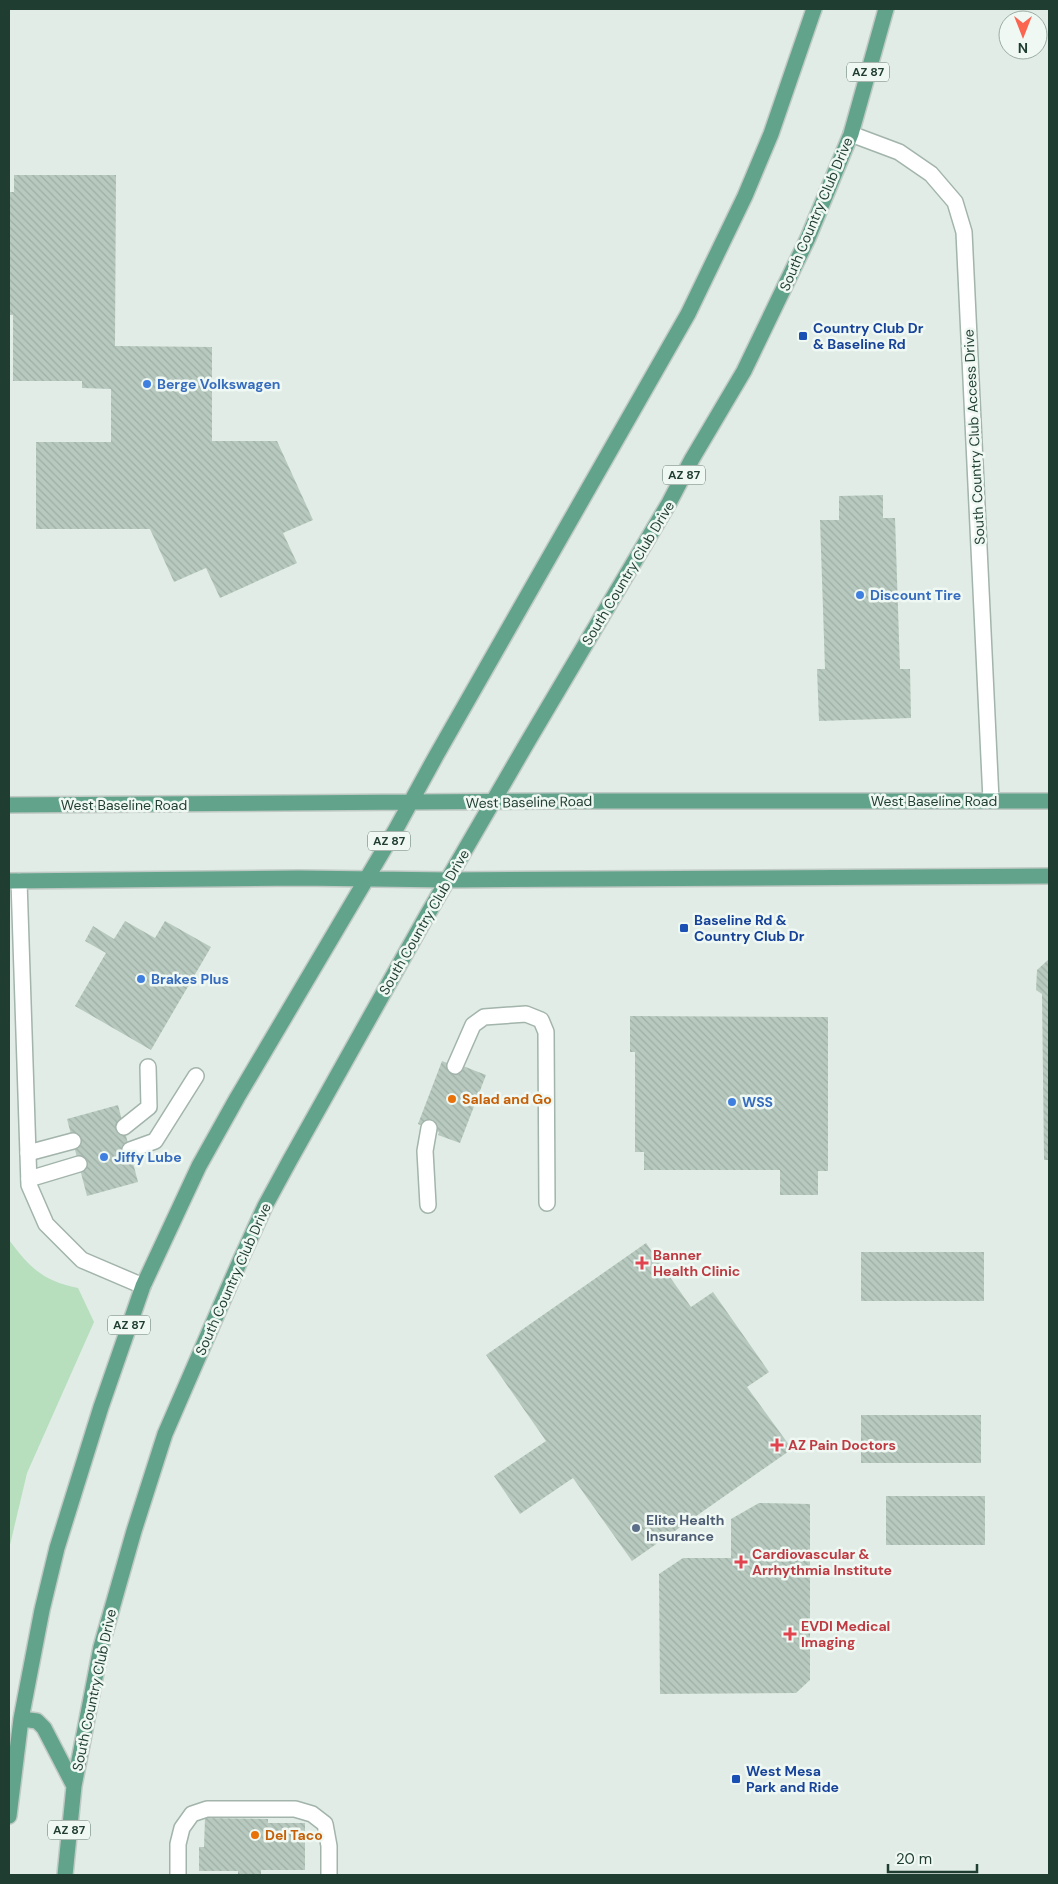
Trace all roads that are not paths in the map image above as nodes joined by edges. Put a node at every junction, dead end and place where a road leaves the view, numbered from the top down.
1 (814, 9) edge
2 (886, 9) edge
3 (851, 134) junction
4 (991, 800) junction
5 (1049, 801) edge
6 (411, 802) junction
7 (492, 802) junction
8 (9, 805) edge
9 (1049, 876) edge
10 (366, 878) junction
11 (449, 880) junction
12 (14, 881) edge
13 (454, 1066) dead end
14 (148, 1067) dead end
15 (196, 1076) dead end
16 (124, 1127) dead end
17 (429, 1128) dead end
18 (72, 1141) dead end
19 (130, 1150) dead end
20 (28, 1153) junction
21 (79, 1164) dead end
22 (28, 1179) junction
23 (547, 1203) dead end
24 (428, 1205) dead end
25 (143, 1286) junction
26 (21, 1718) junction
27 (74, 1786) junction
28 (9, 1816) edge
29 (65, 1875) edge
30 (178, 1875) edge
31 (329, 1875) edge

1 - 6 main road, AZ 87
2 - 3 main road, South Country Club Drive / AZ 87
3 - 4 street, South Country Club Access Drive
3 - 7 main road, South Country Club Drive / AZ 87
4 - 5 main road, West Baseline Road
4 - 7 main road, West Baseline Road
6 - 7 main road, West Baseline Road
6 - 8 main road, West Baseline Road
6 - 10 main road, AZ 87
7 - 11 main road, South Country Club Drive / AZ 87
9 - 11 main road
10 - 11 main road
10 - 12 main road
10 - 25 main road, AZ 87
11 - 27 main road, South Country Club Drive / AZ 87
12 - 20 street
13 - 23 street
14 - 16 street
15 - 19 street
17 - 24 street
18 - 20 street
20 - 22 street
21 - 22 street
22 - 25 street
25 - 26 main road, AZ 87
26 - 27 main road
26 - 28 main road, AZ 87
27 - 29 main road, South Country Club Drive / AZ 87
30 - 31 street

